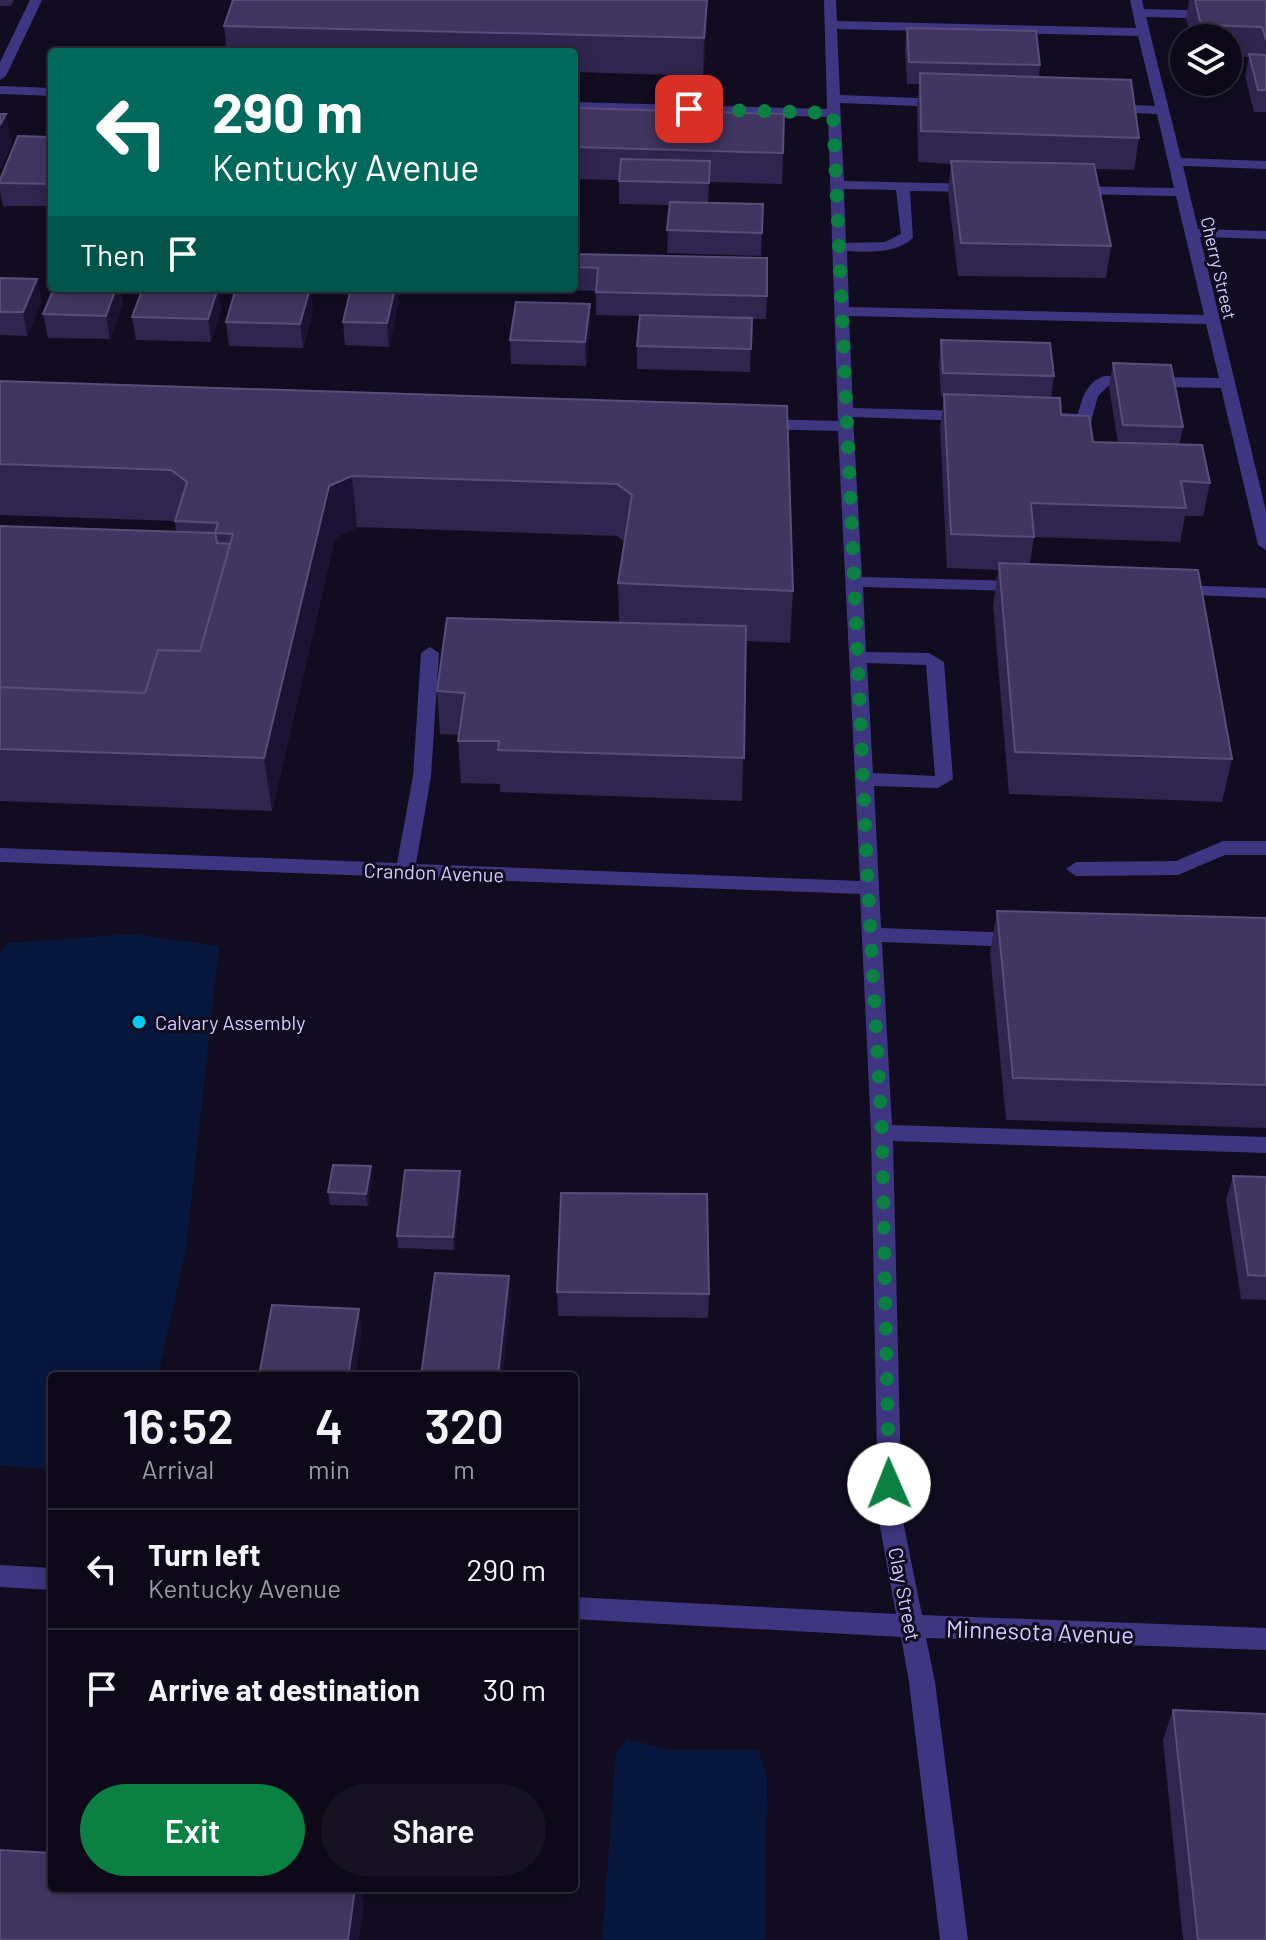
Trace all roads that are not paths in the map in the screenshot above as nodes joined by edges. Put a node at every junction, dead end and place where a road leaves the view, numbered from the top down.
1 (36, 0) edge
2 (830, 0) edge
3 (1137, 7) edge
4 (1266, 16) edge
5 (831, 25) junction
6 (1144, 32) junction
7 (0, 76) edge
8 (0, 90) edge
9 (48, 92) edge
10 (958, 103) edge
11 (578, 106) edge
12 (832, 106) junction
13 (1100, 108) edge
14 (1162, 110) junction
15 (1175, 162) junction
16 (1266, 165) edge
17 (836, 185) junction
18 (903, 187) junction
19 (996, 188) edge
20 (1058, 190) edge
21 (1182, 192) junction
22 (1192, 233) junction
23 (1266, 235) edge
24 (838, 247) junction
25 (841, 311) junction
26 (1212, 320) junction
27 (1227, 383) junction
28 (980, 416) edge
29 (1040, 418) edge
30 (846, 419) junction
31 (749, 424) edge
32 (1266, 545) edge
33 (853, 582) junction
34 (1044, 587) edge
35 (1155, 590) edge
36 (1266, 593) edge
37 (430, 653) dead end
38 (857, 657) junction
39 (863, 779) junction
40 (1266, 848) edge
41 (0, 855) edge
42 (1076, 869) dead end
43 (405, 871) junction
44 (868, 888) junction
45 (871, 935) junction
46 (1040, 941) edge
47 (882, 1133) junction
48 (1266, 1145) edge
49 (0, 1576) edge
50 (48, 1579) edge
51 (578, 1608) edge
52 (911, 1626) junction
53 (1266, 1639) edge
54 (954, 1940) edge

1 - 7 street
2 - 5 street, Clay Street
3 - 4 street
3 - 6 street, Cherry Street
5 - 6 street
5 - 12 street, Clay Street
6 - 14 street, Cherry Street
8 - 9 street
10 - 12 street
11 - 12 street
12 - 17 street, Clay Street
13 - 14 street
14 - 15 street, Cherry Street
15 - 16 street
15 - 21 street, Cherry Street
17 - 18 street
17 - 24 street, Clay Street
18 - 19 street
18 - 24 street
20 - 21 street
21 - 22 street, Cherry Street
22 - 23 street
22 - 26 street, Cherry Street
24 - 25 street, Clay Street
25 - 26 street
25 - 30 street, Clay Street
26 - 27 street, Cherry Street
27 - 29 street
27 - 32 street, Cherry Street
28 - 30 street
30 - 31 street
30 - 33 street, Clay Street
33 - 34 street
33 - 38 street, Clay Street
35 - 36 street
37 - 43 street
38 - 39 street, Clay Street
38 - 39 street
39 - 44 street, Clay Street
40 - 42 street
41 - 43 street, Crandon Avenue
43 - 44 street, Crandon Avenue
44 - 45 street, Clay Street
45 - 46 street
45 - 47 street, Clay Street
47 - 48 street
47 - 52 street, Clay Street
49 - 50 street
51 - 52 street, Minnesota Avenue
52 - 53 street, Minnesota Avenue
52 - 54 street, Clay Street

